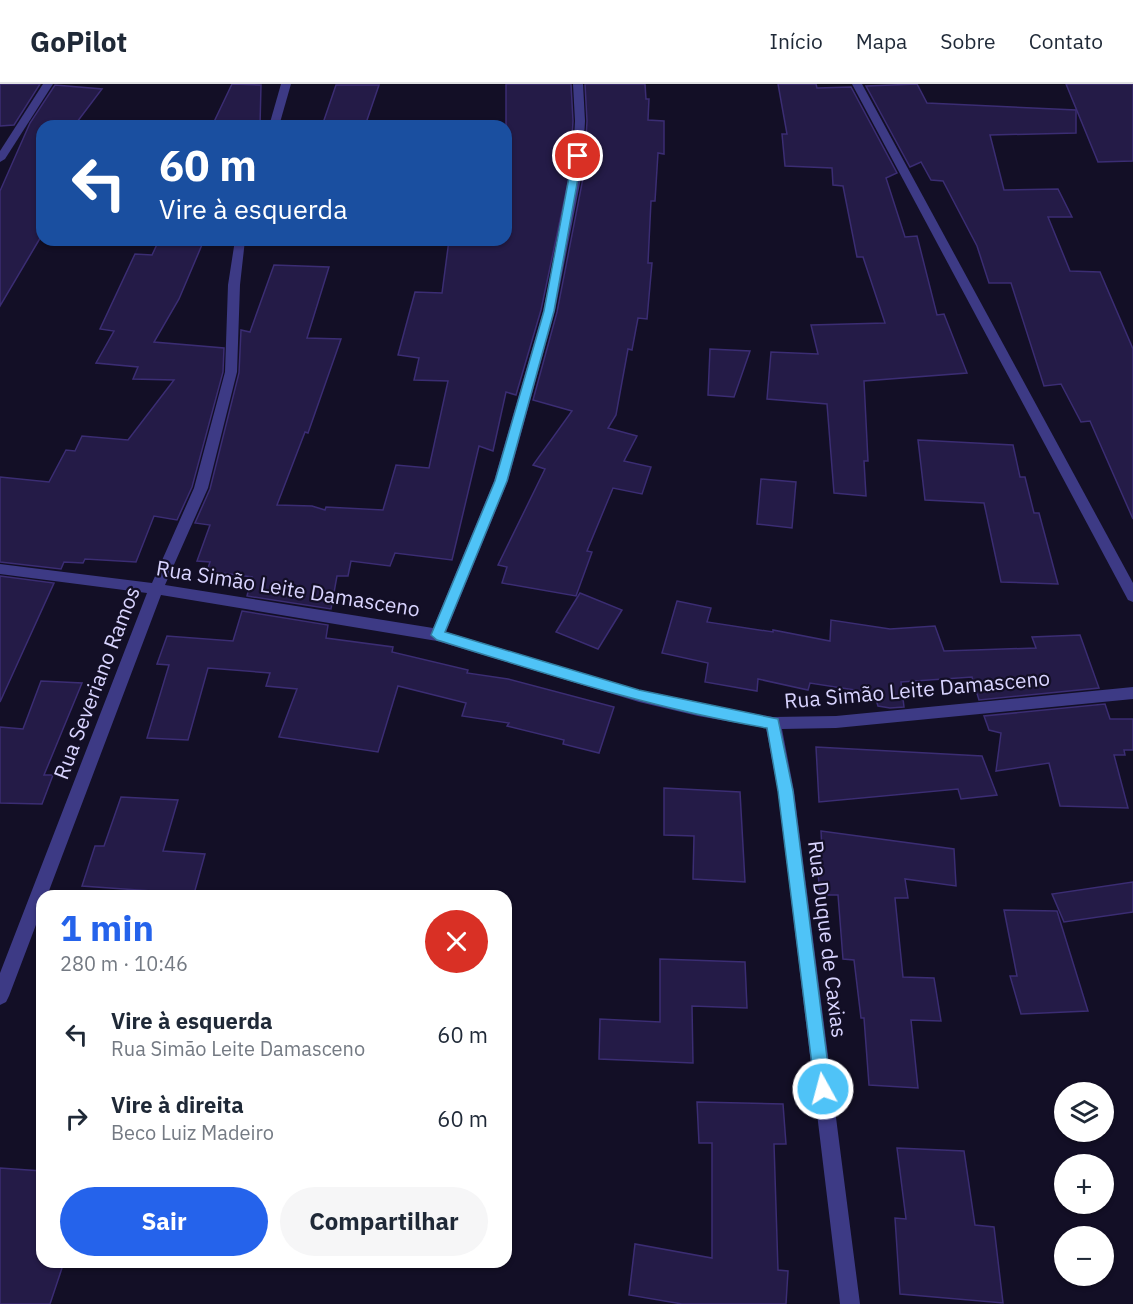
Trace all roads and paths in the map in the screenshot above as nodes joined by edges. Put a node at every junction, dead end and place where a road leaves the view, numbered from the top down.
1 (48, 84) edge
2 (286, 84) edge
3 (578, 84) edge
4 (857, 84) edge
5 (276, 120) edge
6 (0, 159) edge
7 (239, 246) edge
8 (0, 569) edge
9 (156, 589) junction
10 (1133, 596) edge
11 (437, 635) junction
12 (1133, 693) edge
13 (773, 723) junction
14 (41, 890) edge
15 (36, 902) edge
16 (0, 996) edge
17 (850, 1304) edge

1 - 6 street
2 - 5 street
3 - 11 street
4 - 10 street
7 - 9 street, Rua Severiano Ramos
8 - 9 street, Rua Simão Leite Damasceno
9 - 11 street, Rua Simão Leite Damasceno
9 - 14 street, Rua Severiano Ramos
11 - 13 street, Rua Simão Leite Damasceno
12 - 13 street, Rua Simão Leite Damasceno
13 - 17 street, Rua Duque de Caxias
15 - 16 street, Rua Severiano Ramos

